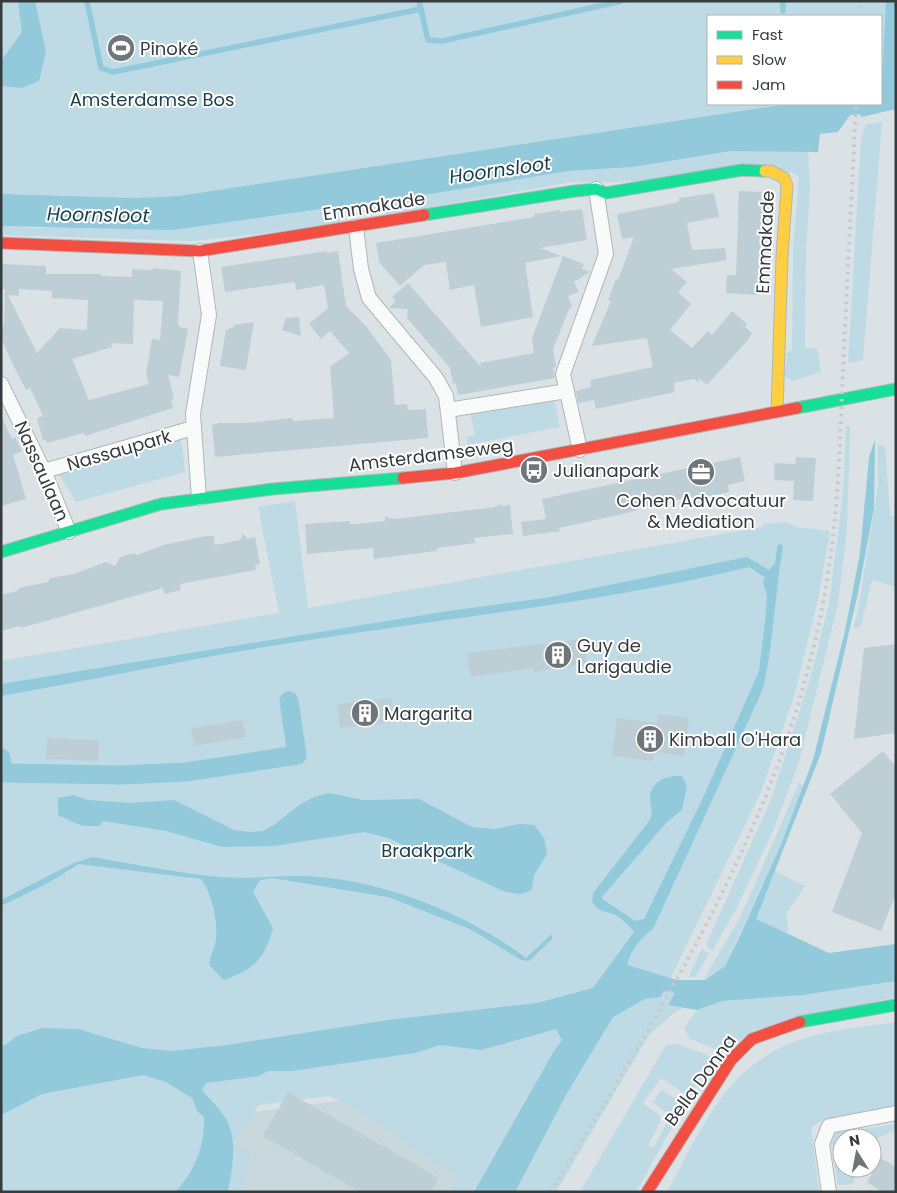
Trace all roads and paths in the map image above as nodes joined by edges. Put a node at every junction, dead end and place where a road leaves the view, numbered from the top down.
1 (596, 190) junction
2 (356, 227) junction
3 (1, 242) edge
4 (200, 250) junction
5 (1, 384) edge
6 (896, 389) edge
7 (567, 391) junction
8 (448, 410) junction
9 (776, 411) junction
10 (193, 428) junction
11 (580, 450) junction
12 (44, 472) junction
13 (455, 474) junction
14 (199, 498) junction
15 (69, 532) junction
16 (1, 552) edge
17 (896, 1005) edge
18 (896, 1114) edge
19 (647, 1192) edge
20 (829, 1192) edge

1 - 2 street, Emmakade
1 - 7 street
1 - 9 street, Emmakade
2 - 4 street, Emmakade
2 - 8 street
3 - 4 street, Emmakade
4 - 10 street
5 - 12 street, Nassaulaan
6 - 9 street, Amsterdamseweg
7 - 8 street
7 - 11 street
8 - 13 street
9 - 11 street, Amsterdamseweg
10 - 12 street, Nassaupark
10 - 14 street
11 - 13 street, Amsterdamseweg
12 - 15 street, Nassaulaan
13 - 14 street, Amsterdamseweg
14 - 15 street, Amsterdamseweg
15 - 16 street, Amsterdamseweg
17 - 19 street, Bella Donna
18 - 20 street

